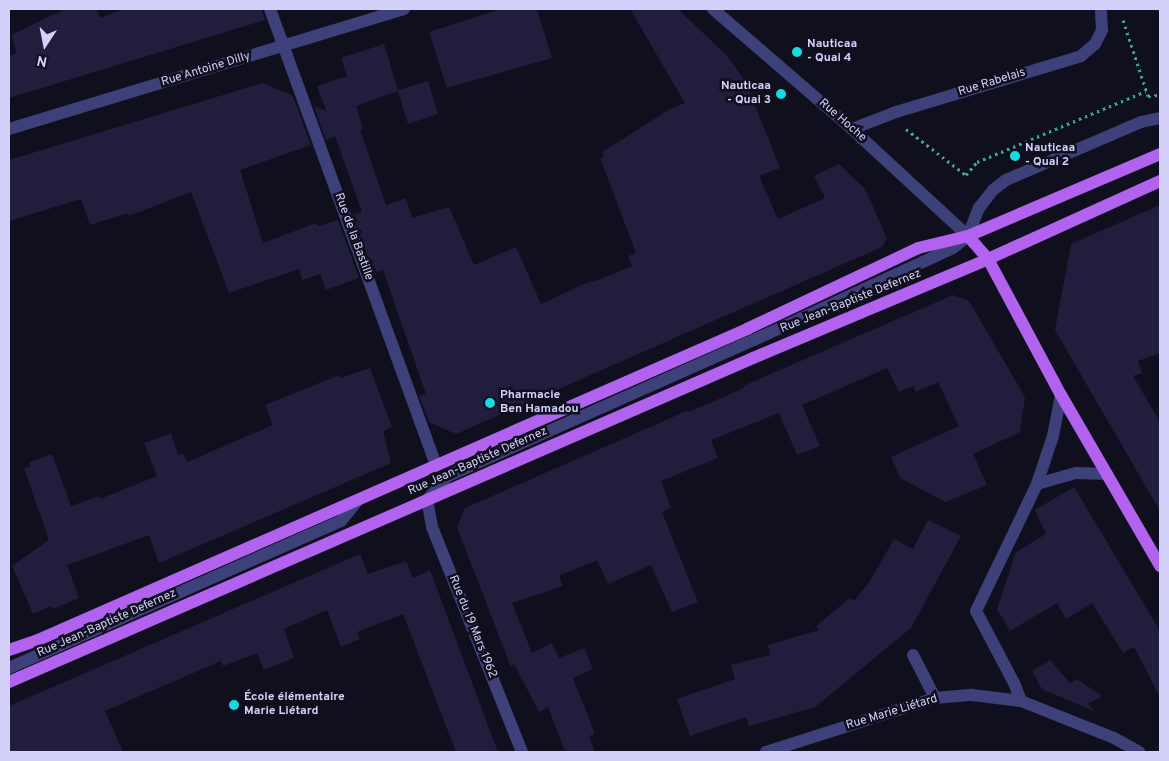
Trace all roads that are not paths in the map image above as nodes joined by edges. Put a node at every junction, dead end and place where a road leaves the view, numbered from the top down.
1 (270, 9) edge
2 (404, 9) edge
3 (712, 9) edge
4 (1101, 9) edge
5 (284, 46) junction
6 (1160, 118) edge
7 (9, 129) edge
8 (852, 129) junction
9 (1160, 154) edge
10 (1160, 181) edge
11 (968, 236) junction
12 (988, 260) junction
13 (1060, 395) junction
14 (436, 466) junction
15 (1107, 474) junction
16 (1037, 484) junction
17 (358, 500) junction
18 (427, 500) junction
19 (1160, 566) edge
20 (9, 650) edge
21 (913, 655) dead end
22 (9, 668) edge
23 (9, 682) edge
24 (935, 698) junction
25 (1021, 700) junction
26 (522, 752) edge
27 (766, 752) edge
28 (1139, 752) edge

1 - 5 street, Rue de la Bastille
2 - 5 street, Rue Antoine Dilly
3 - 8 street, Rue Hoche
4 - 8 street, Rue Rabelais
5 - 7 street, Rue Antoine Dilly
5 - 14 street, Rue de la Bastille
6 - 11 street
8 - 11 street, Rue Hoche
9 - 11 main road, Rue Jean-Baptiste Defernez
10 - 12 main road, Rue Jean-Baptiste Defernez
11 - 12 main road
11 - 14 main road, Rue Jean-Baptiste Defernez
11 - 18 street
12 - 13 main road
12 - 18 main road, Rue Jean-Baptiste Defernez
13 - 15 main road
13 - 16 street
14 - 17 main road, Rue Jean-Baptiste Defernez
15 - 16 street
15 - 19 main road
16 - 25 street
17 - 20 main road, Rue Jean-Baptiste Defernez
17 - 22 street
18 - 23 main road, Rue Jean-Baptiste Defernez
18 - 26 street, Rue du 19 Mars 1962
21 - 24 street
24 - 25 street, Rue Marie Liétard
24 - 27 street, Rue Marie Liétard
25 - 28 street, Rue Marie Liétard

